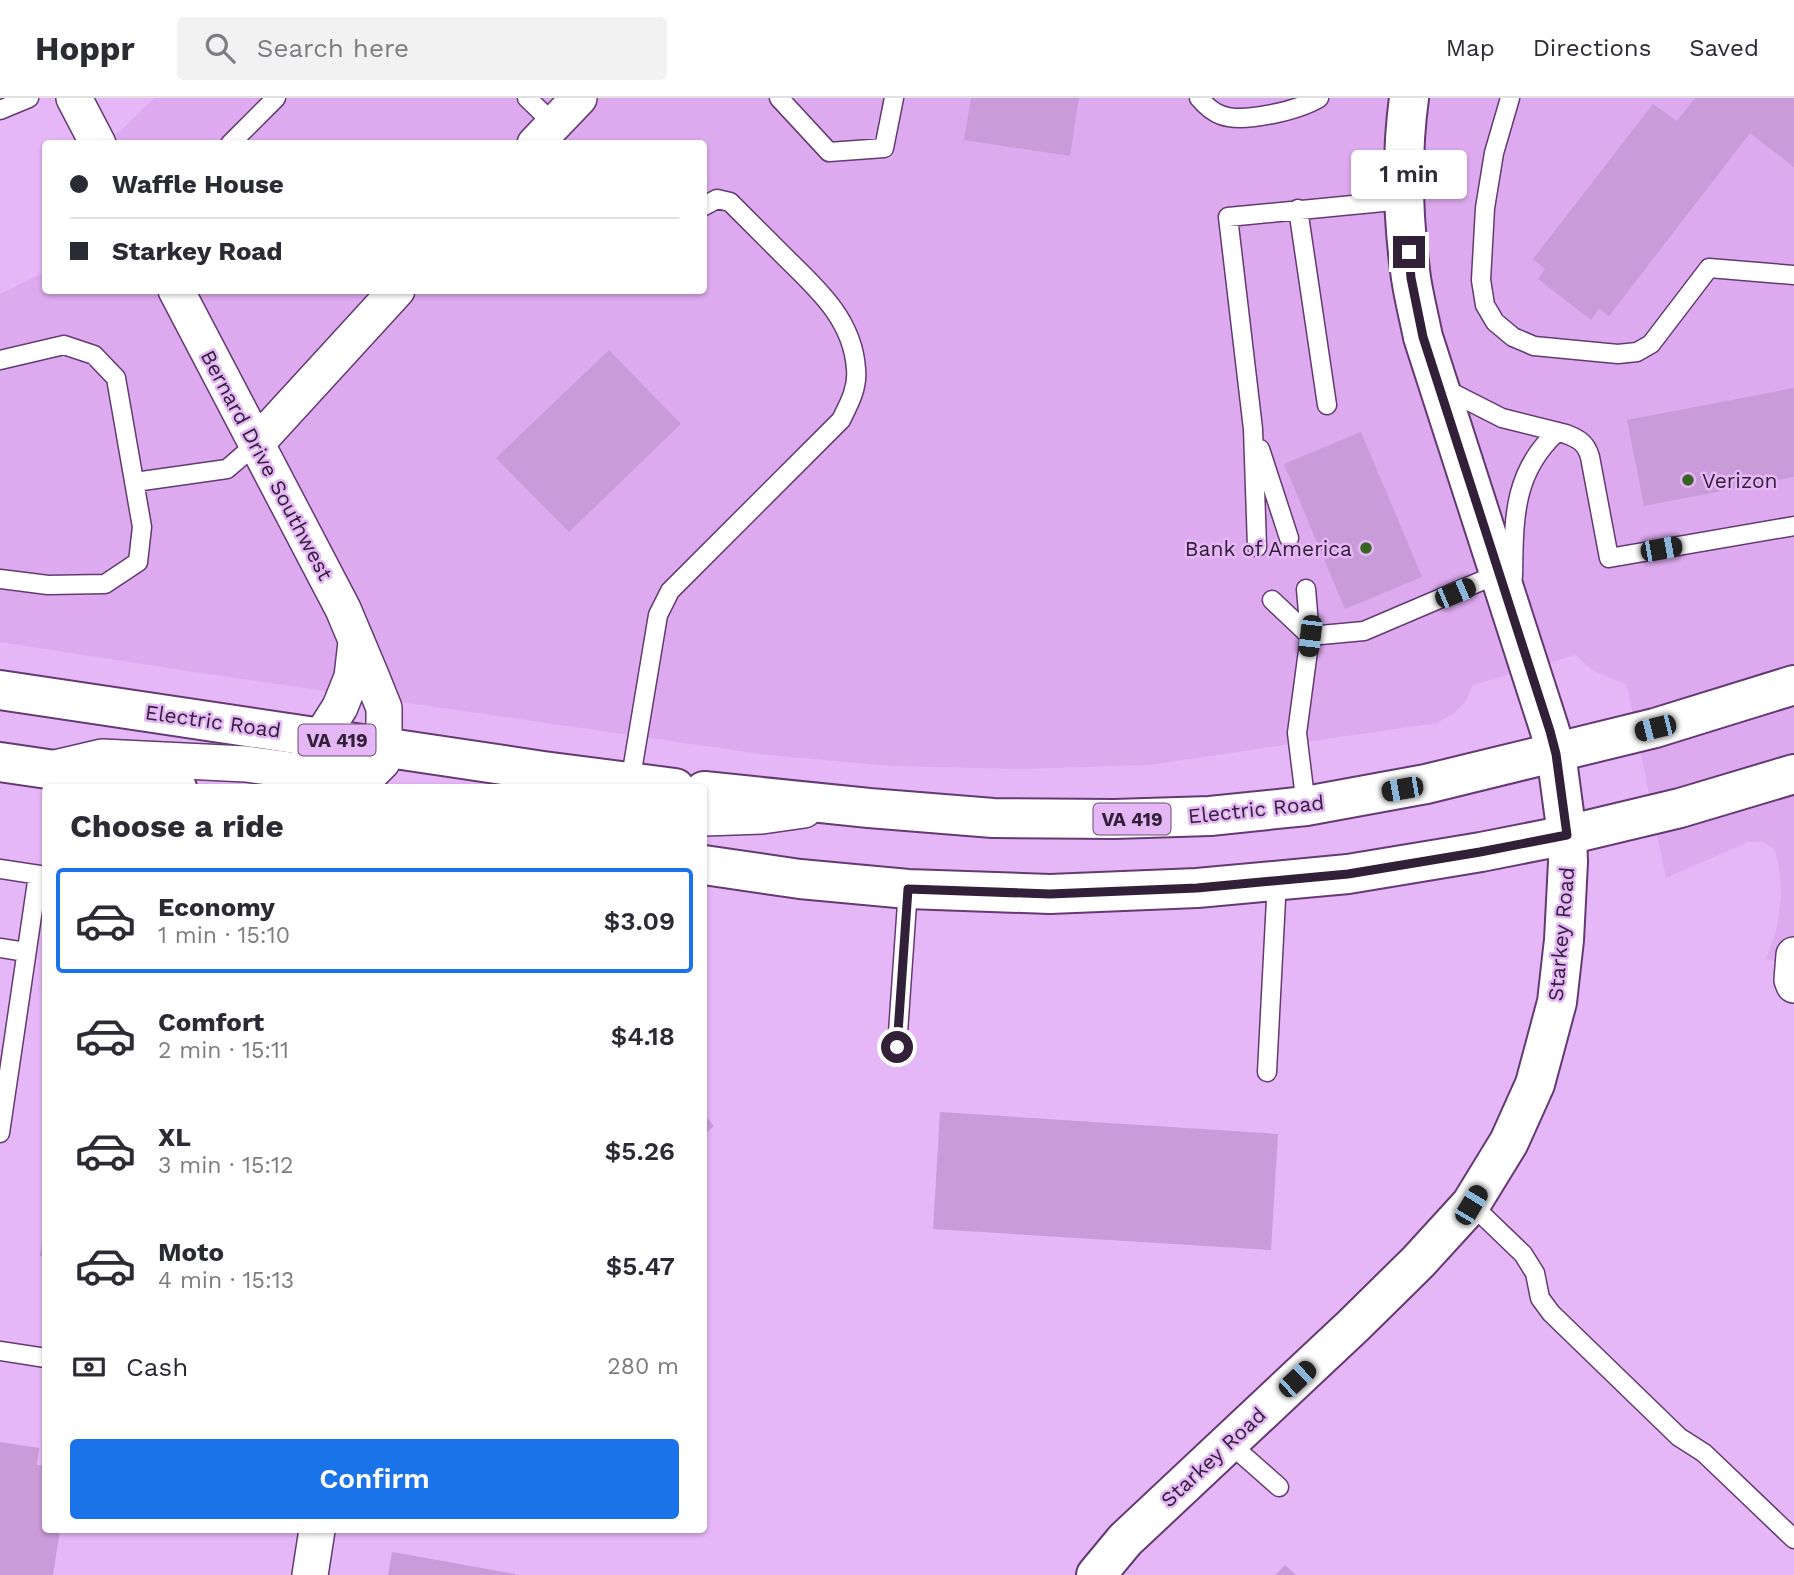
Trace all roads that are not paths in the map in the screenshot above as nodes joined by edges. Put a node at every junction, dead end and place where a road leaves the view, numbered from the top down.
1 (29, 98) edge
2 (74, 98) edge
3 (275, 98) edge
4 (527, 98) edge
5 (579, 98) edge
6 (779, 98) edge
7 (894, 98) edge
8 (1199, 98) edge
9 (1319, 98) edge
10 (1409, 98) edge
11 (1510, 98) edge
12 (0, 110) edge
13 (544, 134) edge
14 (96, 140) edge
15 (234, 140) edge
16 (1404, 200) junction
17 (707, 204) edge
18 (1298, 209) junction
19 (1794, 275) edge
20 (178, 294) edge
21 (393, 294) edge
22 (0, 360) edge
23 (1438, 385) junction
24 (1327, 405) dead end
25 (1253, 429) junction
26 (1557, 432) junction
27 (256, 444) junction
28 (135, 482) junction
29 (1794, 526) edge
30 (1289, 538) dead end
31 (1256, 547) dead end
32 (1500, 573) junction
33 (0, 579) edge
34 (1306, 589) dead end
35 (1272, 600) dead end
36 (1512, 612) junction
37 (1310, 636) junction
38 (356, 642) junction
39 (1794, 685) edge
40 (0, 690) edge
41 (321, 737) junction
42 (384, 747) junction
43 (1556, 754) junction
44 (0, 762) edge
45 (50, 769) junction
46 (1794, 774) edge
47 (630, 783) junction
48 (150, 784) edge
49 (639, 784) edge
50 (707, 791) edge
51 (835, 805) junction
52 (1306, 806) junction
53 (707, 818) edge
54 (1567, 835) junction
55 (707, 865) edge
56 (0, 869) edge
57 (42, 875) edge
58 (1277, 880) junction
59 (908, 889) junction
60 (0, 948) edge
61 (26, 952) junction
62 (1794, 956) edge
63 (1794, 985) edge
64 (897, 1047) dead end
65 (1267, 1072) dead end
66 (0, 1133) edge
67 (1471, 1205) junction
68 (0, 1351) edge
69 (42, 1357) edge
70 (1228, 1442) junction
71 (1279, 1487) dead end
72 (317, 1533) edge
73 (1794, 1539) edge
74 (310, 1575) edge
75 (1096, 1575) edge

1 - 12 lane
2 - 14 street
3 - 15 lane
4 - 13 lane
5 - 13 street
6 - 7 lane
8 - 9 lane
10 - 16 main road, Starkey Road
11 - 19 lane
16 - 18 lane
16 - 23 main road, Starkey Road
17 - 47 lane
18 - 24 lane
18 - 25 lane
20 - 27 street, Bernard Drive Southwest
21 - 27 street
22 - 28 lane
23 - 26 lane
23 - 32 main road, Starkey Road
25 - 30 lane
25 - 31 lane
26 - 29 lane
26 - 36 lane
27 - 28 lane
27 - 38 street, Bernard Drive Southwest
28 - 33 lane
32 - 36 main road, Starkey Road
32 - 37 lane
34 - 37 lane
35 - 37 lane
36 - 43 main road, Starkey Road
37 - 52 lane
38 - 41 street, Bernard Drive Southwest
38 - 42 street, Bernard Drive Southwest
39 - 43 main road, Electric Road / VA 419
40 - 41 main road, Electric Road / VA 419
41 - 42 main road, Electric Road / VA 419
42 - 45 street
42 - 47 main road, Electric Road / VA 419
43 - 52 main road, Electric Road / VA 419
43 - 54 main road, Starkey Road
44 - 45 main road
45 - 48 main road
46 - 54 main road
47 - 49 main road, Electric Road / VA 419
50 - 51 main road, Electric Road / VA 419
51 - 52 main road, Electric Road / VA 419
51 - 53 street
54 - 58 main road
54 - 67 main road, Starkey Road
55 - 59 main road
56 - 57 lane
57 - 61 lane
58 - 59 main road
58 - 65 lane
59 - 64 lane
60 - 61 lane
61 - 66 lane
62 - 63 street
67 - 70 main road, Starkey Road
67 - 73 lane
68 - 69 lane
70 - 71 lane
70 - 75 main road, Starkey Road
72 - 74 street

